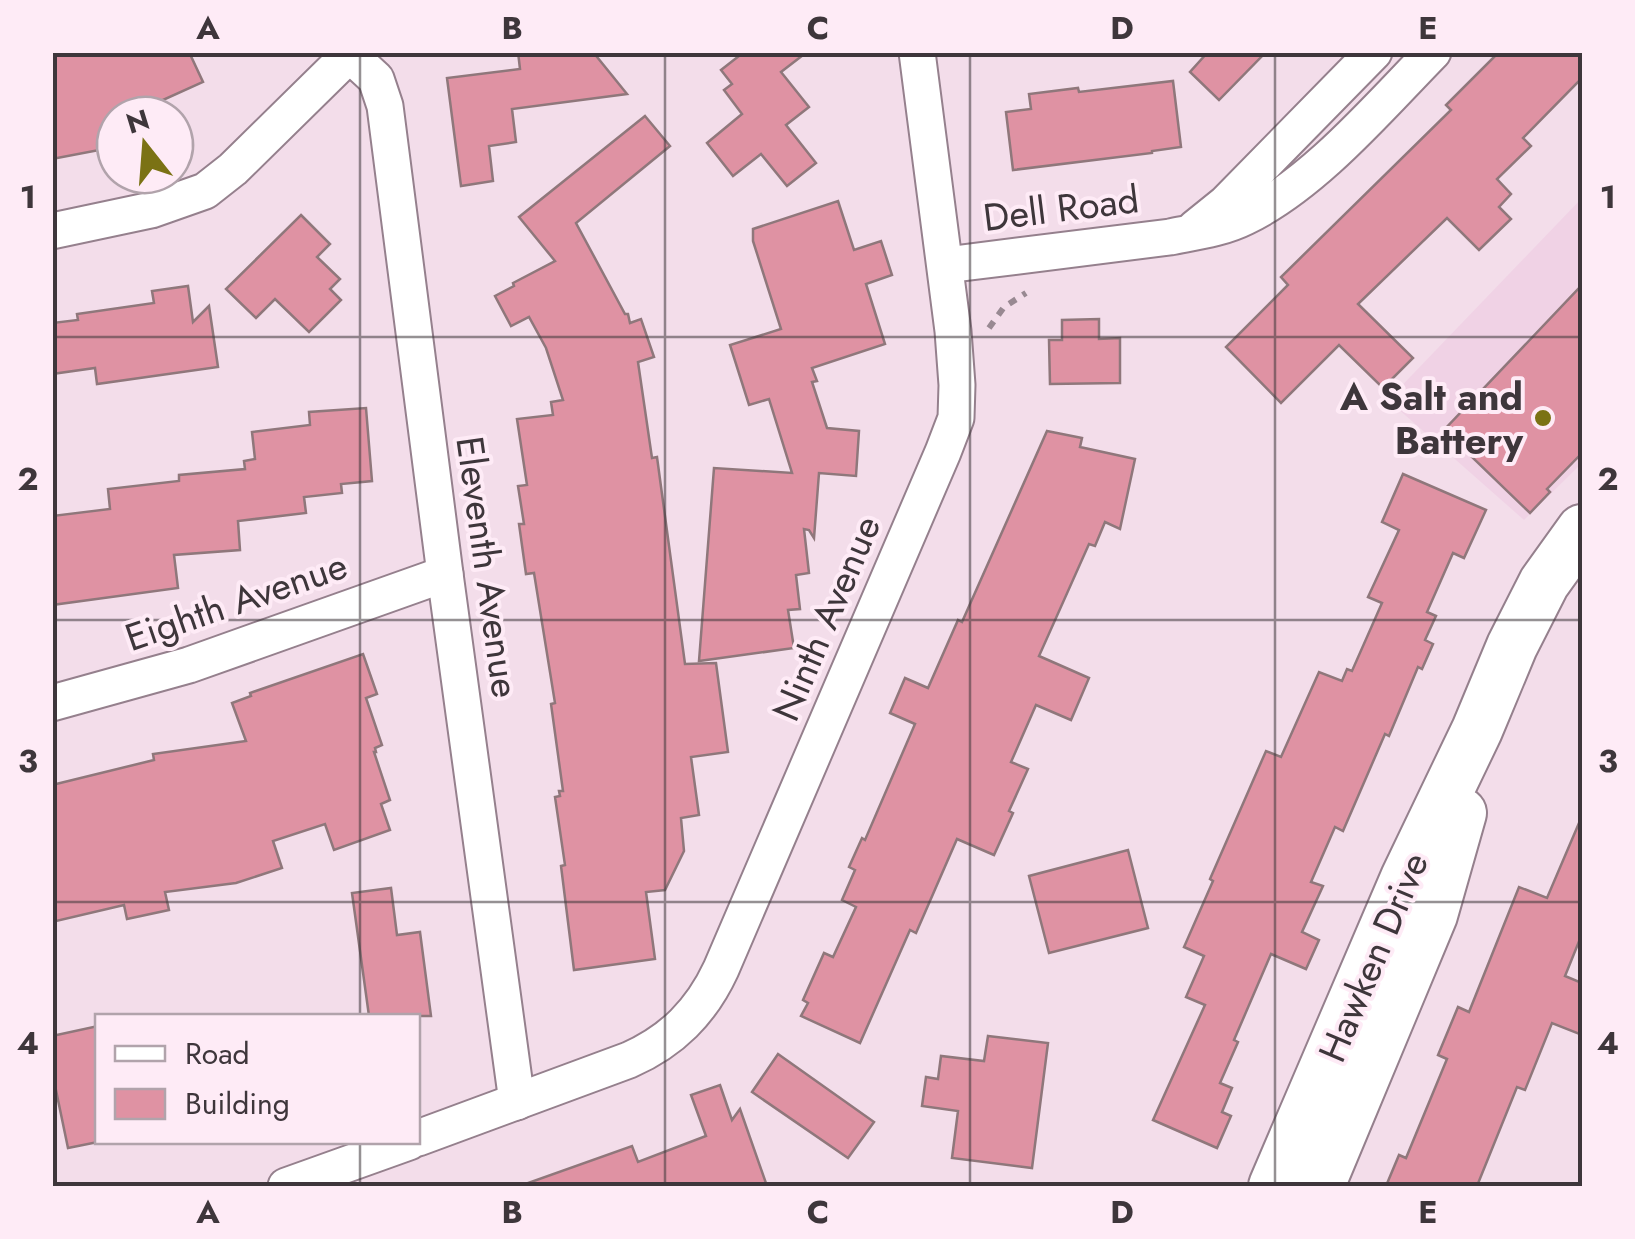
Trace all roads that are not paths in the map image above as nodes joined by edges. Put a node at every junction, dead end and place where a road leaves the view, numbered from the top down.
1 (917, 52) edge
2 (1374, 52) edge
3 (1433, 52) edge
4 (352, 54) edge
5 (52, 231) edge
6 (1186, 234) junction
7 (946, 266) junction
8 (1582, 530) edge
9 (445, 574) junction
10 (52, 703) edge
11 (1477, 730) junction
12 (517, 1102) junction
13 (420, 1137) edge
14 (403, 1144) edge
15 (286, 1186) edge
16 (1274, 1186) edge
17 (1319, 1186) edge

1 - 7 street, Ninth Avenue
2 - 6 street, Dell Road
3 - 6 street, Dell Road
4 - 5 street
4 - 9 street, Eleventh Avenue
6 - 7 street, Dell Road
7 - 12 street, Ninth Avenue
8 - 11 main road, Hawken Drive
9 - 10 street, Eighth Avenue
9 - 12 street, Eleventh Avenue
11 - 16 main road, Hawken Drive
11 - 17 main road, Hawken Drive
12 - 13 street, Ninth Avenue
14 - 15 street

